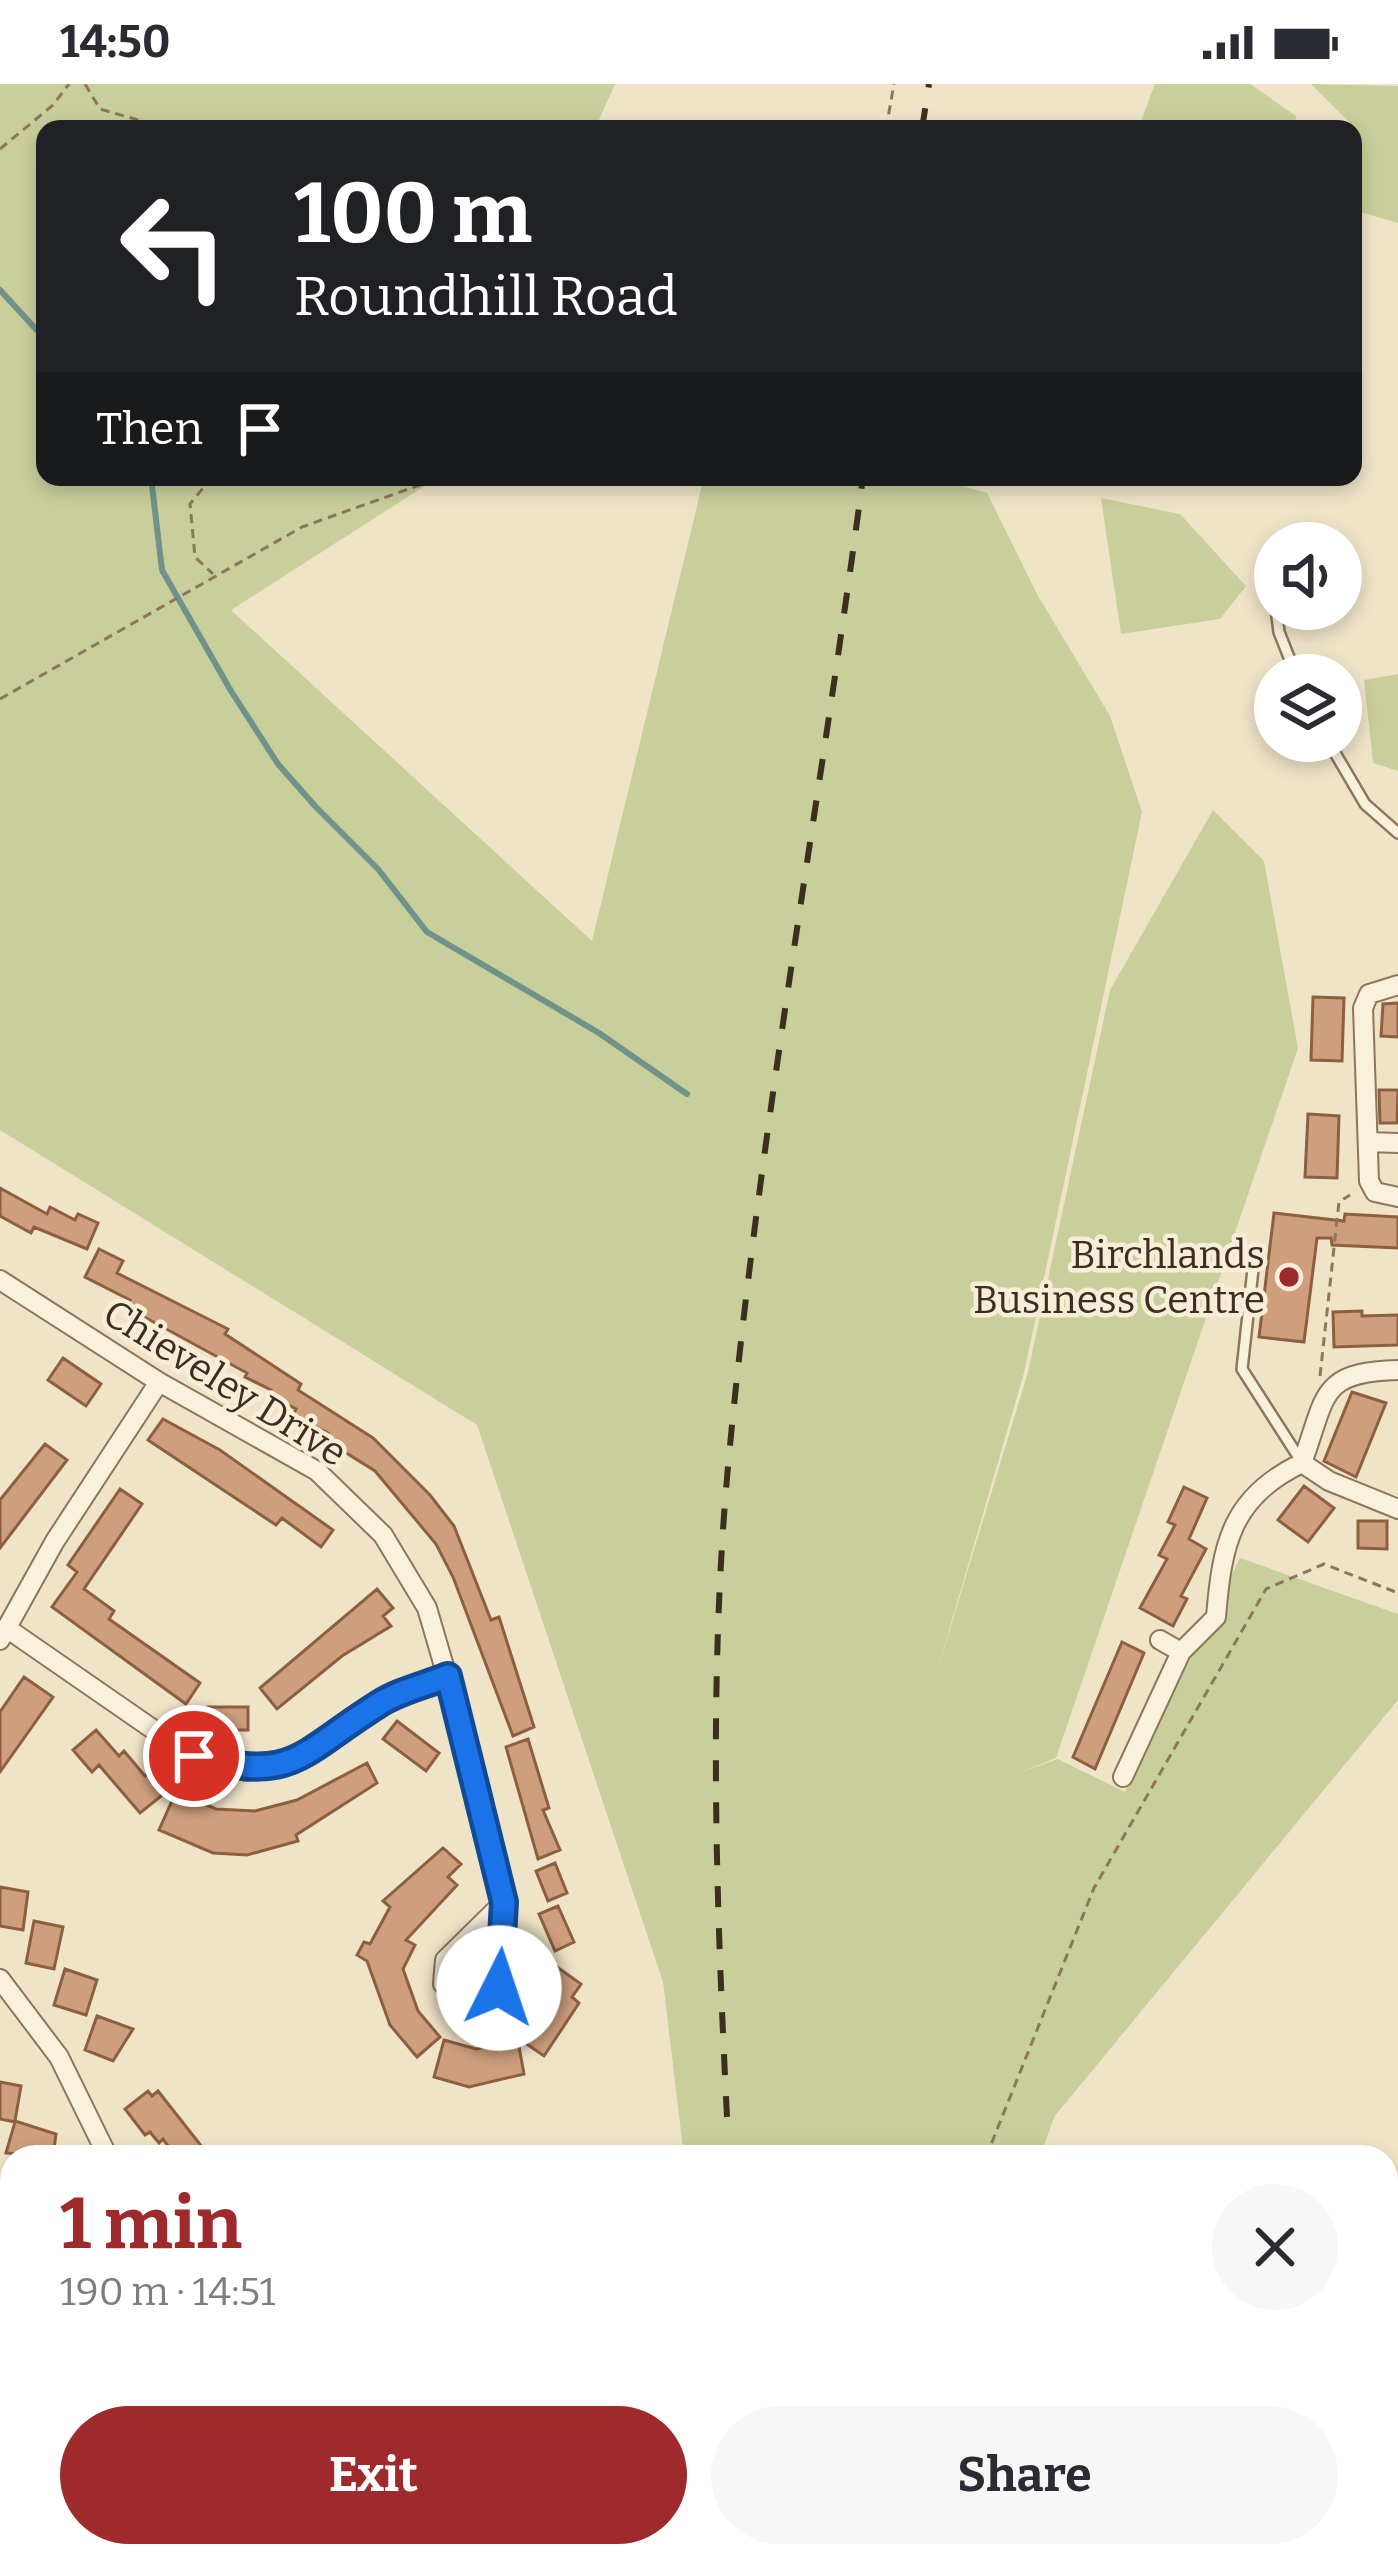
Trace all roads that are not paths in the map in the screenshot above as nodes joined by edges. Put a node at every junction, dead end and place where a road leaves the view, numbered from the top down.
1 (1340, 762) edge
2 (1398, 833) edge
3 (1398, 985) edge
4 (1369, 1142) junction
5 (1398, 1143) edge
6 (1398, 1197) edge
7 (1255, 1251) dead end
8 (0, 1280) edge
9 (1398, 1370) edge
10 (159, 1382) junction
11 (1302, 1462) junction
12 (1398, 1509) edge
13 (4, 1634) edge
14 (1160, 1640) dead end
15 (1181, 1652) junction
16 (448, 1676) junction
17 (1124, 1777) dead end
18 (504, 1902) junction
19 (0, 1979) edge
20 (102, 2145) edge

1 - 2 lane
3 - 4 street
4 - 5 street
4 - 6 street
7 - 11 lane
8 - 10 street, Chieveley Drive
9 - 11 street
10 - 13 street
10 - 16 street, Chieveley Drive
11 - 12 street
11 - 15 street
13 - 16 street
14 - 15 street
15 - 17 street
16 - 18 street, Chieveley Drive
18 - 18 street, Chieveley Drive
19 - 20 street

